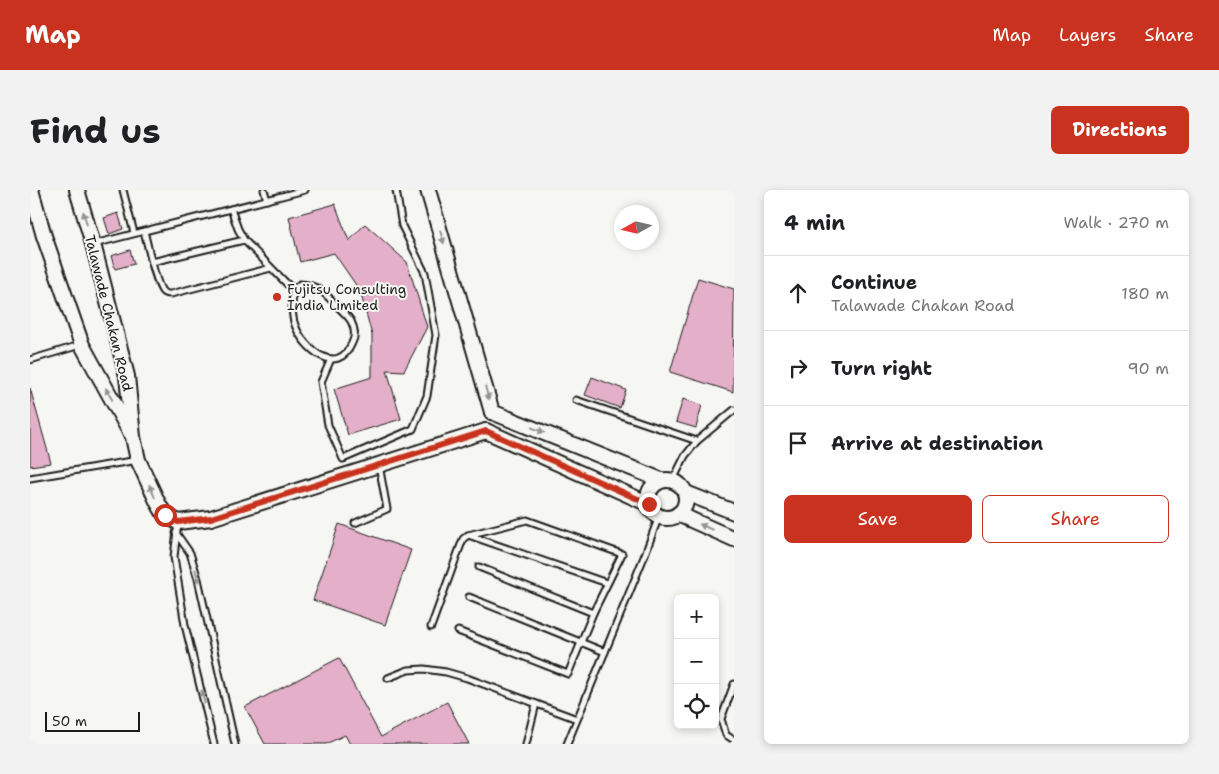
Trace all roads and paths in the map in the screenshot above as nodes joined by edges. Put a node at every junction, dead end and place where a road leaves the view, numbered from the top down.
1 (31, 190) edge
2 (77, 190) edge
3 (123, 190) edge
4 (264, 190) edge
5 (305, 190) edge
6 (396, 190) edge
7 (428, 190) edge
8 (267, 200) junction
9 (231, 209) junction
10 (144, 231) junction
11 (134, 234) junction
12 (244, 240) junction
13 (93, 244) junction
14 (152, 262) junction
15 (271, 268) junction
16 (293, 290) junction
17 (82, 345) junction
18 (330, 359) junction
19 (30, 360) edge
20 (576, 400) dead end
21 (734, 410) edge
22 (492, 412) junction
23 (486, 431) junction
24 (132, 437) junction
25 (697, 441) junction
26 (138, 460) junction
27 (379, 465) junction
28 (30, 478) edge
29 (667, 480) junction
30 (686, 493) junction
31 (649, 504) junction
32 (734, 512) edge
33 (678, 514) junction
34 (659, 516) junction
35 (355, 523) dead end
36 (176, 527) junction
37 (468, 535) junction
38 (734, 539) edge
39 (479, 567) dead end
40 (607, 584) junction
41 (469, 597) dead end
42 (594, 613) junction
43 (431, 627) dead end
44 (458, 631) dead end
45 (582, 643) junction
46 (605, 652) junction
47 (388, 678) dead end
48 (734, 684) edge
49 (536, 704) junction
50 (577, 719) junction
51 (734, 740) edge
52 (214, 744) edge
53 (235, 744) edge
54 (526, 744) edge
55 (567, 744) edge

1 - 17 main road, Talawade Chakan Road
13 -> 2 main road, Talawade Chakan Road
3 - 11 lane
4 - 8 lane
5 - 8 lane
6 - 18 lane
7 -> 22 main road
8 - 9 lane
9 - 10 lane
9 - 12 lane
10 - 11 lane
10 - 14 lane
11 - 13 lane
12 - 14 lane
12 - 15 lane
13 - 24 main road, Talawade Chakan Road
14 - 15 lane
15 - 16 lane
16 - 18 lane
16 - 18 lane
17 - 19 lane
24 -> 17 main road, Talawade Chakan Road
20 - 25 lane
21 - 25 lane
22 - 23 main road
22 -> 29 main road
23 - 27 main road
23 - 31 main road
24 - 26 main road, Talawade Chakan Road
25 - 29 lane
26 - 28 lane
36 -> 26 main road, Talawade Chakan Road
27 - 35 lane
27 - 36 main road
29 - 30 main road
29 - 31 main road
30 - 32 main road
30 - 33 main road
31 - 34 main road
33 - 34 main road
38 -> 33 main road
34 - 46 lane
52 -> 36 lane
36 -> 53 lane
37 - 40 lane
37 - 40 lane
37 - 43 lane
39 - 42 lane
40 - 42 lane
41 - 45 lane
42 - 45 lane
44 - 45 lane
45 - 46 lane
46 - 50 lane
47 - 49 lane
48 - 51 lane
49 - 50 lane
49 - 54 lane
50 - 55 lane

